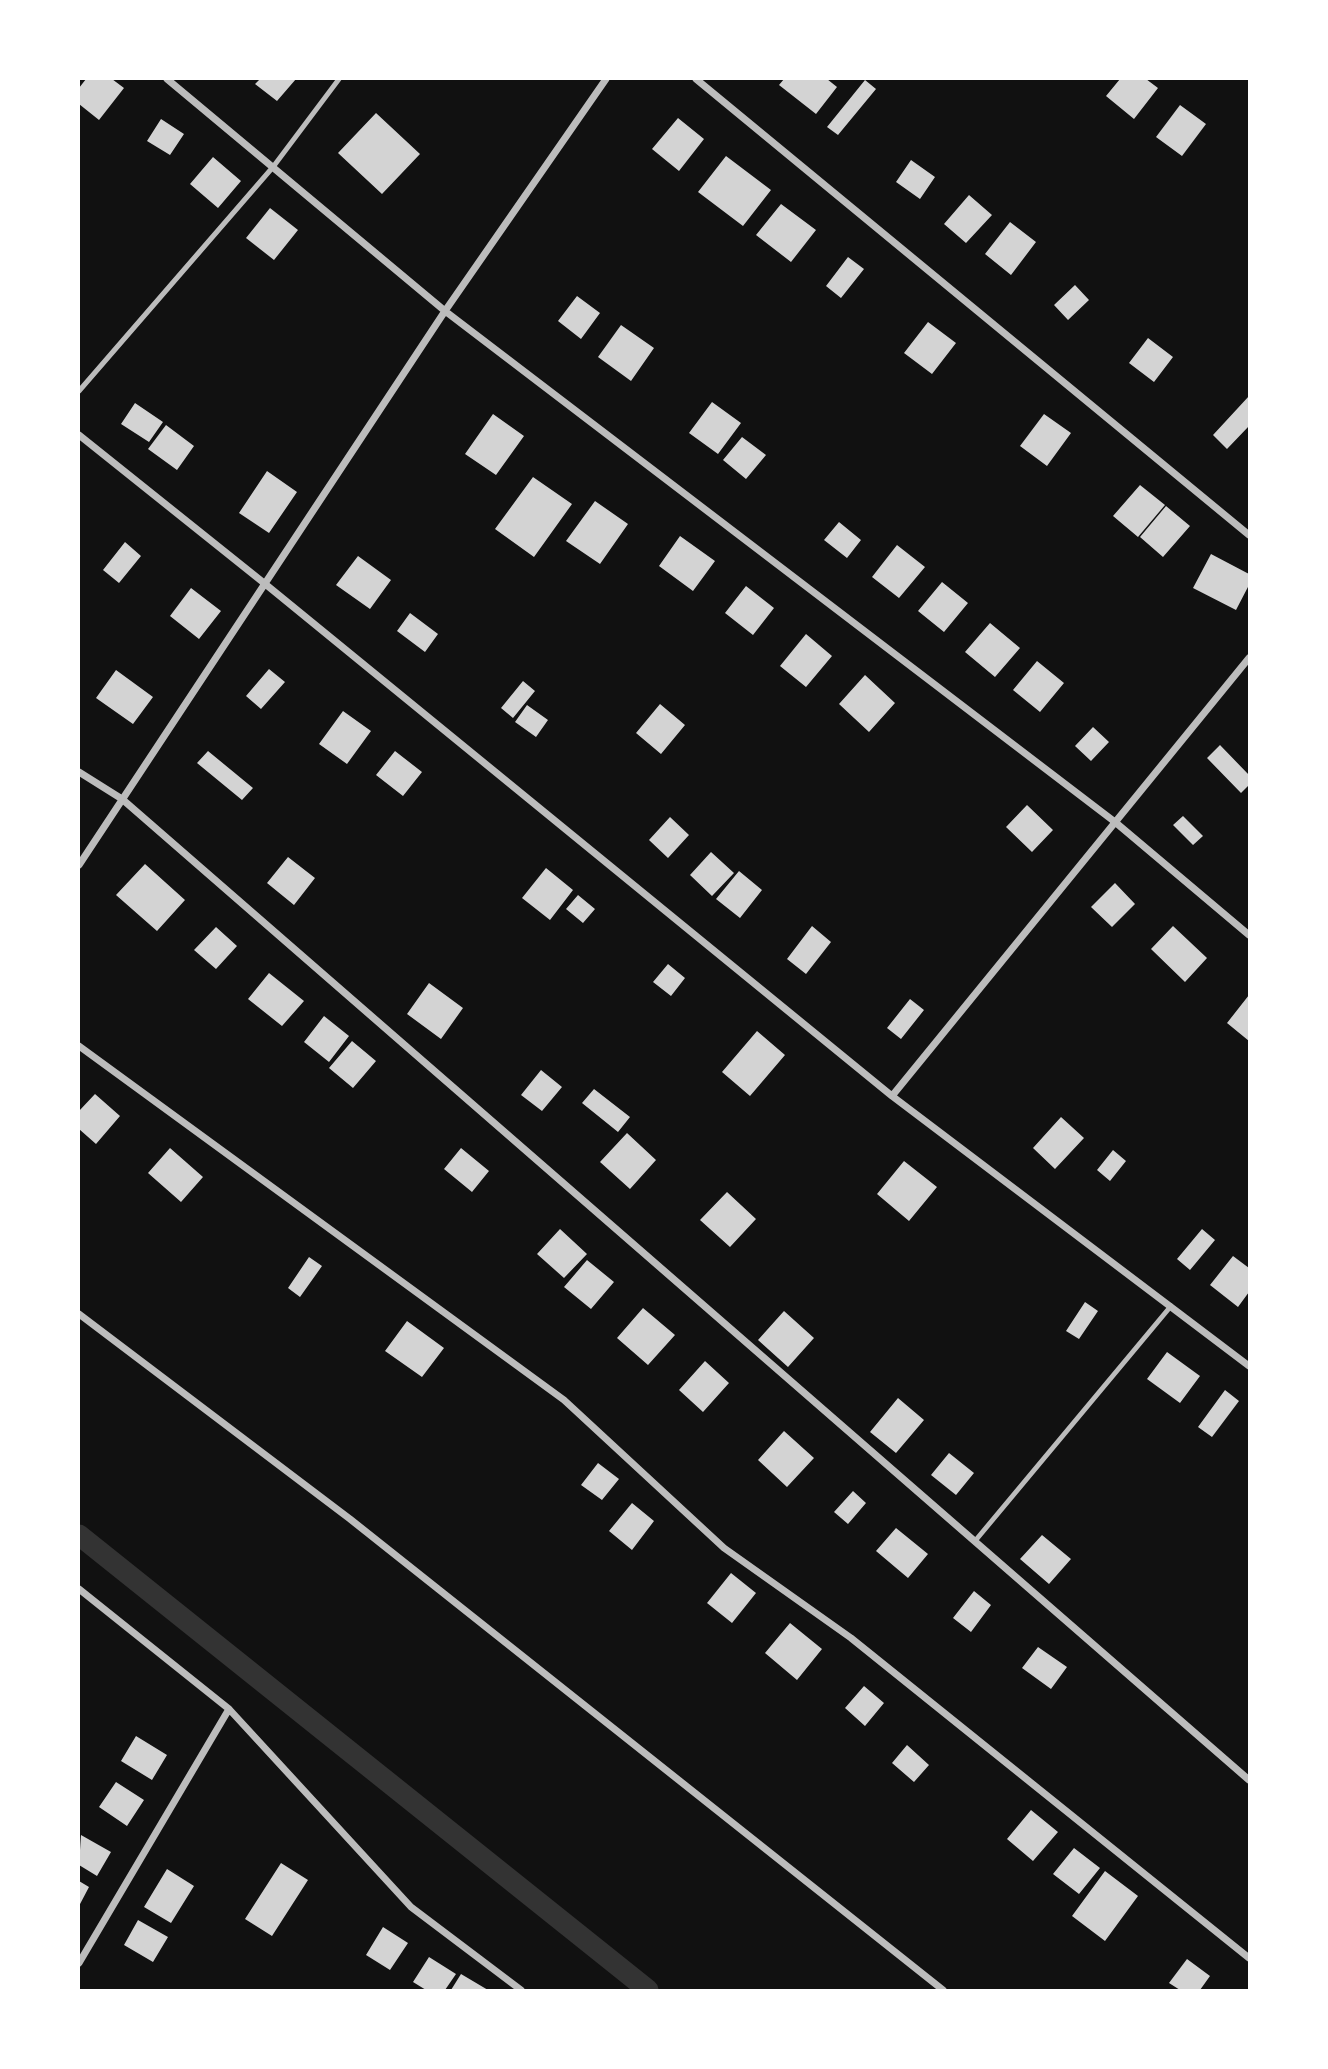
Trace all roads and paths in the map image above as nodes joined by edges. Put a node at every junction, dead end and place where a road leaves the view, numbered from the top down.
1 (167, 79) edge
2 (339, 79) edge
3 (606, 79) edge
4 (696, 79) edge
5 (273, 167) junction
6 (445, 311) junction
7 (79, 391) edge
8 (79, 435) edge
9 (1249, 535) edge
10 (264, 583) junction
11 (1249, 658) edge
12 (79, 772) edge
13 (122, 799) junction
14 (1115, 822) junction
15 (79, 865) edge
16 (1249, 935) edge
17 (79, 1046) edge
18 (892, 1096) junction
19 (1171, 1306) junction
20 (79, 1314) edge
21 (1249, 1366) edge
22 (975, 1541) junction
23 (79, 1589) edge
24 (229, 1709) junction
25 (1249, 1780) edge
26 (1249, 1958) edge
27 (79, 1964) edge
28 (521, 1990) edge
29 (943, 1990) edge

1 - 5 street
2 - 5 lane
3 - 6 street
4 - 9 street
5 - 6 street
5 - 7 lane
6 - 10 street
6 - 14 street
8 - 10 street
10 - 13 street
10 - 18 street
11 - 14 street
12 - 13 street
13 - 15 street
13 - 22 street
14 - 16 street
14 - 18 street
17 - 26 street
18 - 19 street
19 - 21 street
19 - 22 lane
20 - 29 street
22 - 25 street
23 - 24 street
24 - 27 street
24 - 28 street

